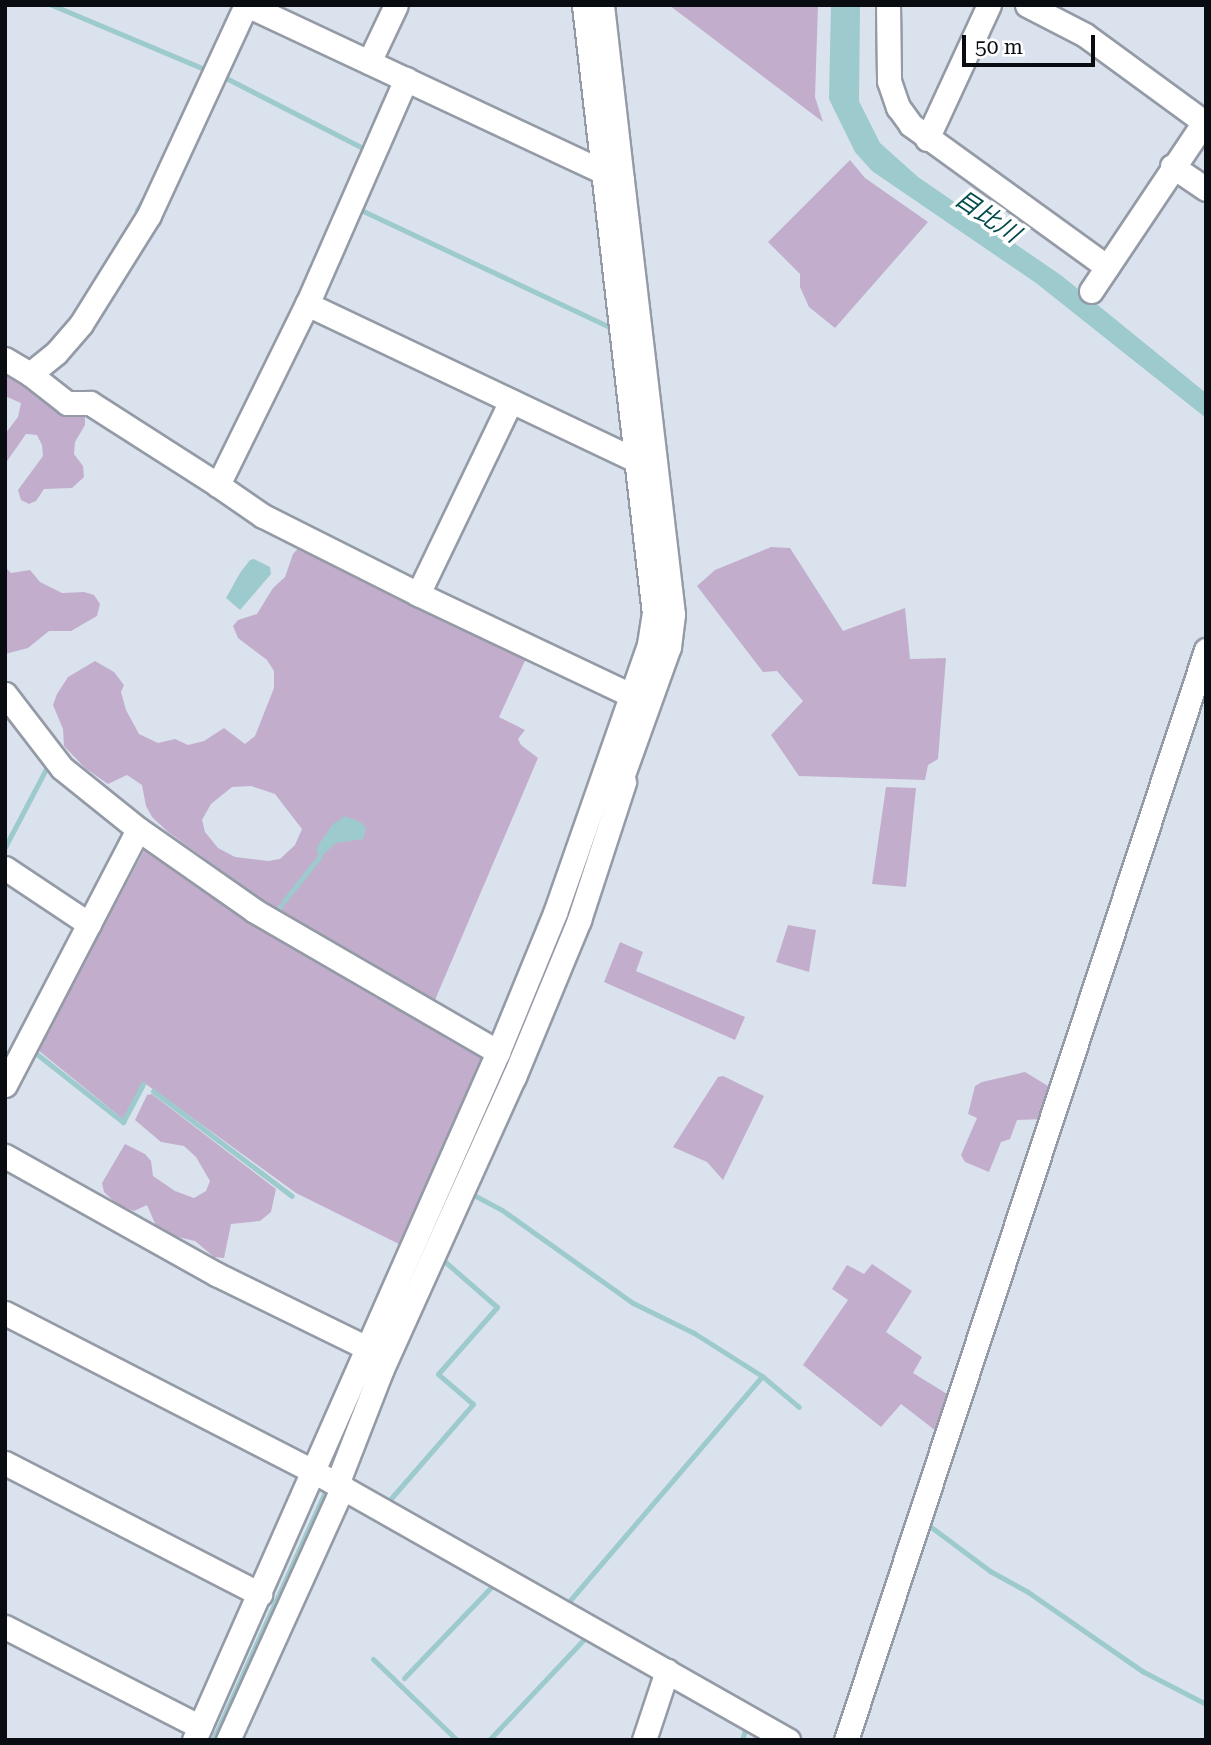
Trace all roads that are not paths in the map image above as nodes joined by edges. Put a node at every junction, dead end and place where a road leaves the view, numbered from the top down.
1 (247, 5) edge
2 (396, 5) edge
3 (584, 5) edge
4 (602, 5) edge
5 (888, 5) edge
6 (989, 5) edge
7 (1027, 5) edge
8 (369, 62) junction
9 (405, 79) junction
10 (1205, 121) edge
11 (927, 139) junction
12 (1172, 166) junction
13 (609, 178) junction
14 (1206, 189) edge
15 (1107, 267) junction
16 (1091, 291) dead end
17 (307, 304) junction
18 (5, 359) edge
19 (30, 374) junction
20 (511, 401) junction
21 (635, 460) junction
22 (218, 485) junction
23 (418, 594) junction
24 (1206, 650) edge
25 (5, 694) edge
26 (631, 695) junction
27 (619, 780) junction
28 (138, 829) junction
29 (5, 868) edge
30 (89, 924) junction
31 (498, 1052) junction
32 (5, 1085) edge
33 (5, 1156) edge
34 (5, 1313) edge
35 (369, 1349) junction
36 (5, 1463) edge
37 (315, 1472) junction
38 (340, 1486) junction
39 (260, 1594) junction
40 (5, 1627) edge
41 (667, 1671) junction
42 (197, 1733) edge
43 (228, 1740) edge
44 (644, 1740) edge
45 (788, 1740) edge
46 (846, 1740) edge

1 - 8 street
1 - 19 street
2 - 8 street
3 - 13 street
4 - 13 street
5 - 11 street
6 - 11 street
7 - 10 street
8 - 9 street
9 - 13 street
9 - 17 street
10 - 12 street
11 - 15 street
12 - 14 street
12 - 15 street
13 - 21 street
13 - 27 street
15 - 16 street
17 - 20 street
17 - 22 street
18 - 19 street
19 - 22 street
20 - 21 street
20 - 23 street
21 - 26 street
22 - 23 street
23 - 26 street
24 - 46 street
25 - 28 street
26 - 27 street
27 - 31 street
27 - 38 street
28 - 30 street
28 - 31 street
29 - 30 street
30 - 32 street
31 - 35 street
33 - 35 street
34 - 37 street
35 - 37 street
36 - 39 street
37 - 38 street
37 - 39 street
38 - 41 street
38 - 43 street
39 - 42 street
40 - 42 street
41 - 44 street
41 - 45 street

